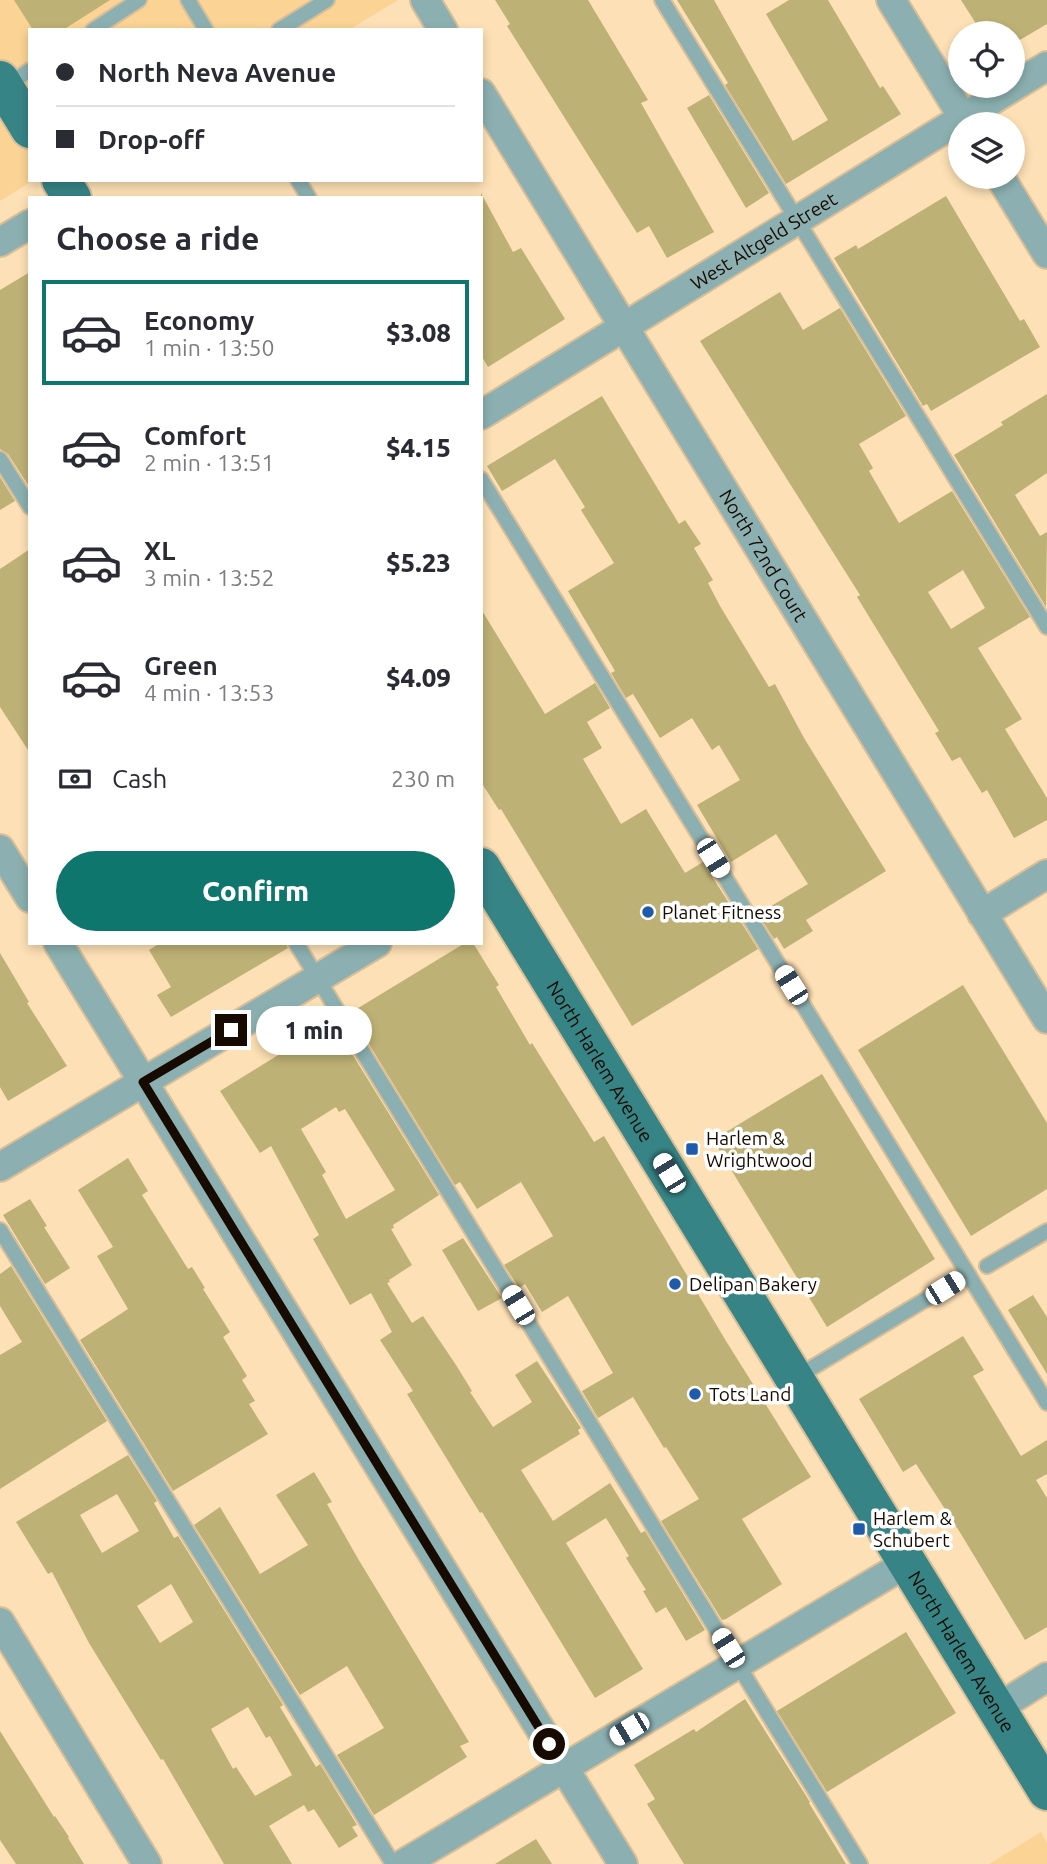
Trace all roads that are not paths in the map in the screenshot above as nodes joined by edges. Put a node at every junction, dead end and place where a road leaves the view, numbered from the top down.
1 (139, 0) edge
2 (188, 0) edge
3 (327, 0) edge
4 (425, 0) edge
5 (662, 0) edge
6 (891, 0) edge
7 (96, 28) edge
8 (205, 28) edge
9 (282, 28) edge
10 (442, 28) edge
11 (1047, 66) edge
12 (11, 79) edge
13 (483, 96) edge
14 (959, 112) edge
15 (978, 112) edge
16 (28, 124) edge
17 (948, 131) edge
18 (1007, 189) edge
19 (799, 219) junction
20 (28, 225) edge
21 (0, 242) edge
22 (1047, 254) edge
23 (624, 328) junction
24 (483, 414) edge
25 (0, 459) edge
26 (483, 482) edge
27 (28, 505) edge
28 (1047, 627) edge
29 (0, 849) edge
30 (1047, 874) edge
31 (483, 875) edge
32 (28, 895) edge
33 (982, 914) junction
34 (59, 945) edge
35 (297, 945) edge
36 (374, 945) edge
37 (318, 979) junction
38 (1047, 1019) edge
39 (143, 1082) junction
40 (0, 1167) edge
41 (0, 1230) edge
42 (1047, 1231) edge
43 (987, 1266) dead end
44 (968, 1274) junction
45 (794, 1379) junction
46 (1047, 1403) edge
47 (907, 1563) junction
48 (0, 1622) edge
49 (737, 1664) junction
50 (1047, 1677) edge
51 (996, 1709) junction
52 (564, 1768) junction
53 (1047, 1791) edge
54 (148, 1864) edge
55 (393, 1864) edge
56 (403, 1864) edge
57 (623, 1864) edge
58 (860, 1864) edge

1 - 7 lane
2 - 8 lane
3 - 9 lane
4 - 10 street
5 - 19 lane
6 - 14 street
11 - 15 street, West Altgeld Street
12 - 16 main road
13 - 23 street, North 72nd Court
17 - 19 street, West Altgeld Street
18 - 22 street
19 - 23 street, West Altgeld Street
19 - 28 lane
20 - 21 street
23 - 24 street, West Altgeld Street
23 - 33 street, North 72nd Court
25 - 27 lane
26 - 44 lane
29 - 32 street
30 - 33 street
31 - 45 main road, North Harlem Avenue
33 - 38 street, North 72nd Court
34 - 39 street
35 - 37 lane
36 - 37 street
37 - 39 street
37 - 49 lane
39 - 40 street
39 - 52 street
41 - 55 lane
42 - 43 lane
44 - 45 lane
44 - 46 lane
45 - 47 main road, North Harlem Avenue
47 - 49 street
47 - 51 main road, North Harlem Avenue
48 - 54 street
49 - 52 street
49 - 58 lane
50 - 51 street
51 - 53 main road, North Harlem Avenue
52 - 56 street
52 - 57 street

